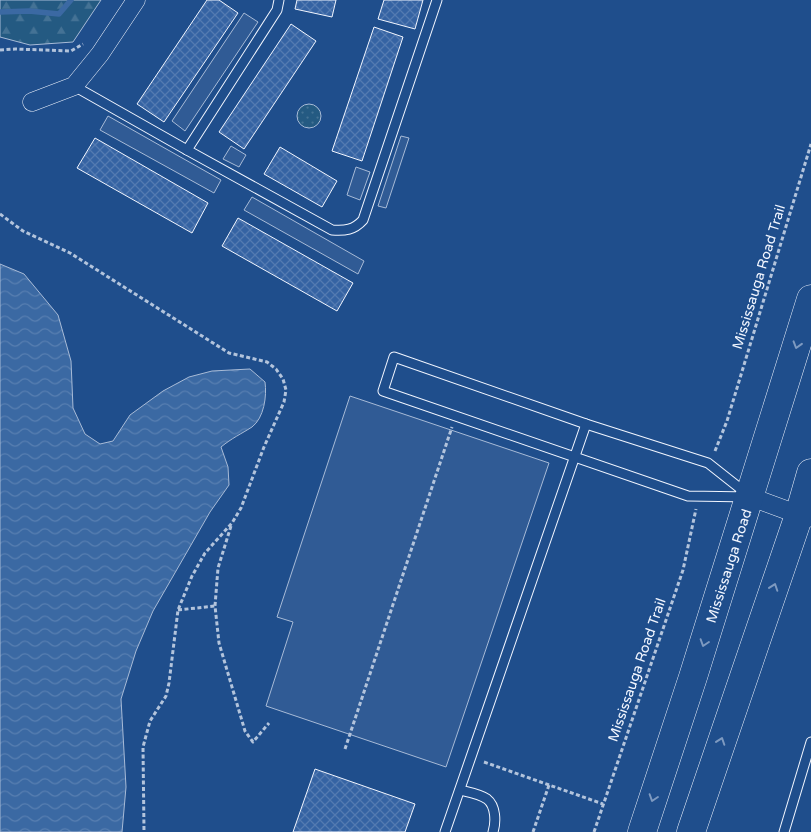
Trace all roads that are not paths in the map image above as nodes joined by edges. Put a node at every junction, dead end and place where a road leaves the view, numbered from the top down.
1 (136, 0) edge
2 (279, 0) edge
3 (437, 0) edge
4 (74, 86) junction
5 (32, 102) dead end
6 (186, 150) junction
7 (811, 299) edge
8 (586, 424) junction
9 (575, 456) junction
10 (811, 473) edge
11 (751, 497) junction
12 (805, 517) edge
13 (811, 742) edge
14 (460, 790) junction
15 (445, 832) edge
16 (493, 832) edge
17 (642, 832) edge
18 (691, 832) edge
19 (784, 832) edge

1 - 4 street
2 - 6 lane
3 - 6 lane
4 - 5 street
4 - 6 lane
7 -> 11 main road, Mississauga Road
8 - 9 lane
8 - 9 lane
8 - 11 lane
9 - 11 lane
9 - 14 lane
10 - 12 main road
11 - 12 street
11 -> 17 main road, Mississauga Road
18 -> 12 main road
13 - 19 lane
14 - 15 lane
14 - 16 lane

